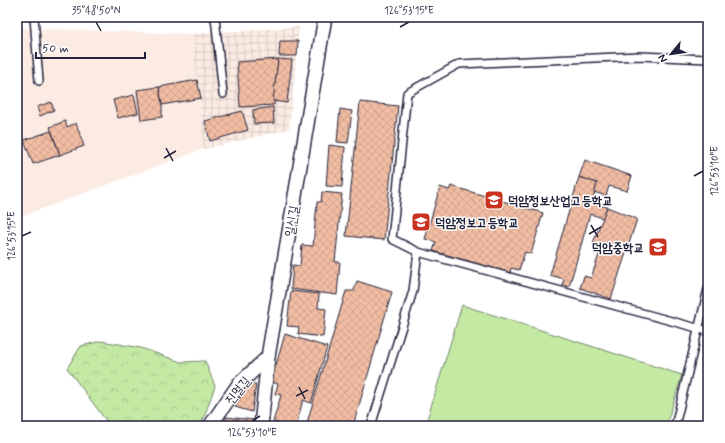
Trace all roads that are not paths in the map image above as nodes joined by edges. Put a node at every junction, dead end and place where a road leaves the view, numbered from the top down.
1 (34, 17) edge
2 (215, 17) edge
3 (325, 17) edge
4 (708, 60) edge
5 (39, 81) dead end
6 (223, 94) dead end
7 (418, 252) junction
8 (708, 289) edge
9 (698, 329) junction
10 (708, 331) edge
11 (268, 357) junction
12 (210, 426) edge
13 (261, 426) edge
14 (371, 426) edge
15 (675, 426) edge

1 - 5 lane
2 - 6 lane
3 - 11 street, 일신길
4 - 7 lane
7 - 9 lane
7 - 14 lane
8 - 9 lane
9 - 10 lane
9 - 15 lane
11 - 12 street, 진멀길
11 - 13 street, 일신길

